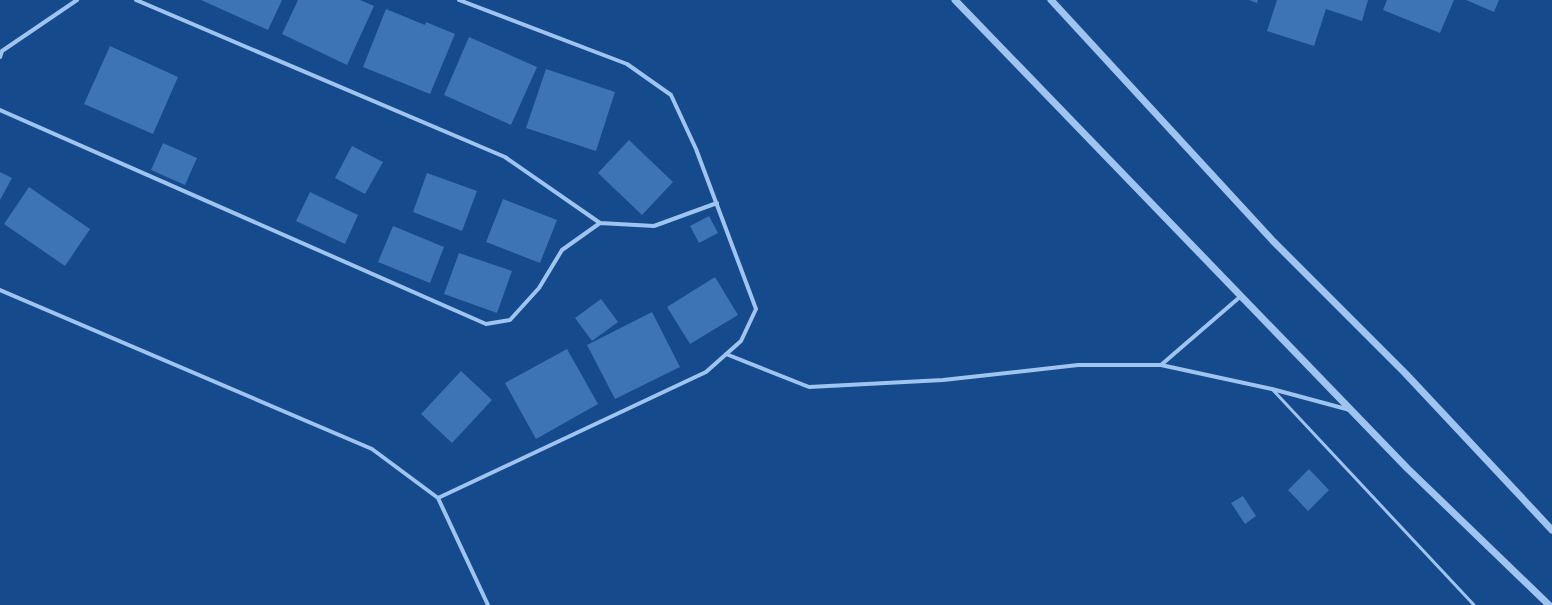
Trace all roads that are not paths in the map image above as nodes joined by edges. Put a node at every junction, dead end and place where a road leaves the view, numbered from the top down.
1 (77, 0) edge
2 (136, 0) edge
3 (459, 0) edge
4 (955, 0) edge
5 (1051, 0) edge
6 (0, 57) edge
7 (0, 110) edge
8 (717, 203) junction
9 (600, 223) junction
10 (0, 290) edge
11 (1241, 296) junction
12 (726, 354) junction
13 (1161, 365) junction
14 (1272, 389) junction
15 (1352, 411) junction
16 (438, 498) junction
17 (1552, 530) edge
18 (488, 605) edge
19 (1474, 605) edge
20 (1549, 605) edge

1 - 6 street
2 - 9 street
3 - 8 street
4 - 11 street
5 - 17 street
7 - 9 street
8 - 9 street
8 - 12 street
10 - 16 street
11 - 13 street
11 - 15 street
12 - 13 street
12 - 16 street
13 - 14 street
14 - 15 street
14 - 19 lane
15 - 20 street
16 - 18 street

